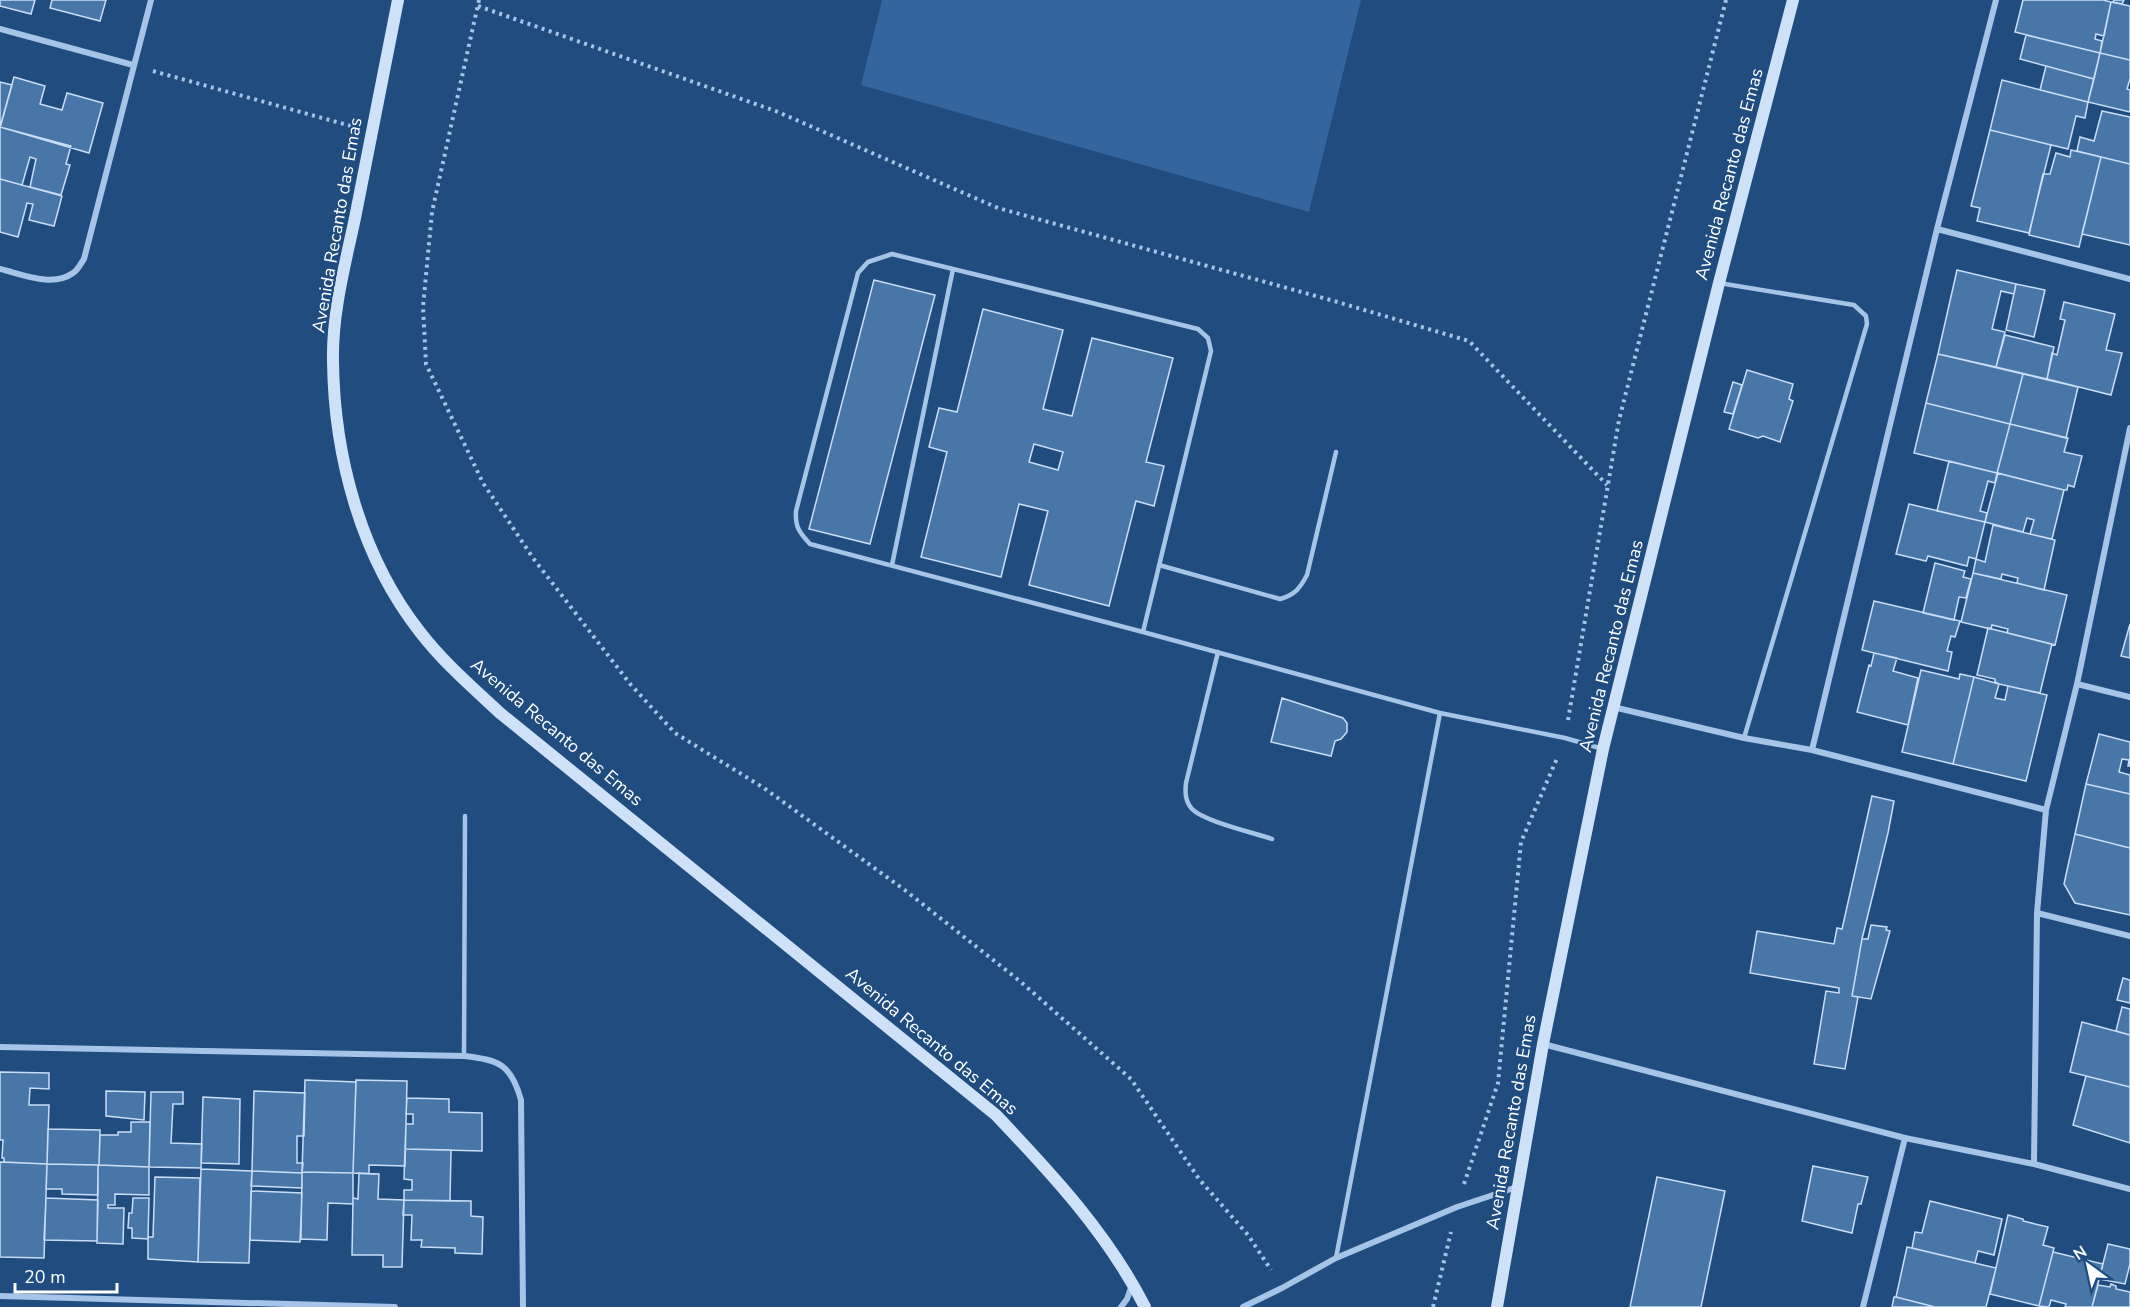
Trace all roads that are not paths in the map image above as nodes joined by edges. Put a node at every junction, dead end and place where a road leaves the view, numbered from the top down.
1 (151, 0) edge
2 (398, 0) edge
3 (1792, 0) edge
4 (1996, 0) edge
5 (0, 29) edge
6 (133, 65) junction
7 (1938, 229) junction
8 (0, 269) edge
9 (953, 269) junction
10 (2130, 279) edge
11 (1719, 283) junction
12 (2130, 428) edge
13 (1336, 452) dead end
14 (2127, 452) edge
15 (892, 565) junction
16 (1159, 565) junction
17 (1143, 632) junction
18 (1218, 652) junction
19 (2077, 684) junction
20 (2130, 697) edge
21 (1613, 707) junction
22 (1440, 713) junction
23 (1744, 738) junction
24 (1603, 749) junction
25 (1812, 750) junction
26 (2046, 810) junction
27 (465, 816) dead end
28 (1272, 839) dead end
29 (2037, 913) junction
30 (2130, 936) edge
31 (1543, 1044) junction
32 (0, 1047) edge
33 (464, 1056) junction
34 (1905, 1138) junction
35 (2034, 1164) junction
36 (1518, 1187) junction
37 (2130, 1189) edge
38 (1336, 1258) junction
39 (1131, 1279) junction
40 (0, 1296) edge
41 (165, 1304) edge
42 (395, 1307) edge
43 (523, 1307) edge
44 (1121, 1307) edge
45 (1145, 1307) edge
46 (1243, 1307) edge
47 (1497, 1307) edge
48 (1863, 1307) edge

1 - 6 street
2 - 39 main road, Avenida Recanto das Emas
3 - 11 main road, Avenida Recanto das Emas
4 - 7 street
5 - 6 street
6 - 8 street
7 - 10 street
7 - 25 street
9 - 15 lane
9 - 15 lane
9 - 16 lane
11 - 21 main road, Avenida Recanto das Emas
11 - 23 lane
12 - 14 street
13 - 16 lane
14 - 19 street
15 - 17 lane
16 - 17 lane
17 - 18 lane
18 - 22 lane
18 - 28 lane
19 - 20 street
19 - 26 street
21 - 23 street
21 - 24 main road, Avenida Recanto das Emas
22 - 24 lane
22 - 38 lane
23 - 25 street
24 - 31 main road, Avenida Recanto das Emas
25 - 26 street
26 - 29 street
27 - 33 lane
29 - 30 street
29 - 35 street
31 - 34 street
31 - 36 main road, Avenida Recanto das Emas
32 - 33 street
33 - 43 street
34 - 35 street
34 - 48 street
35 - 37 street
36 - 38 street
36 - 47 main road, Avenida Recanto das Emas
38 - 46 street
39 - 44 street
39 - 45 main road, Avenida Recanto das Emas
40 - 41 street
41 - 42 street

